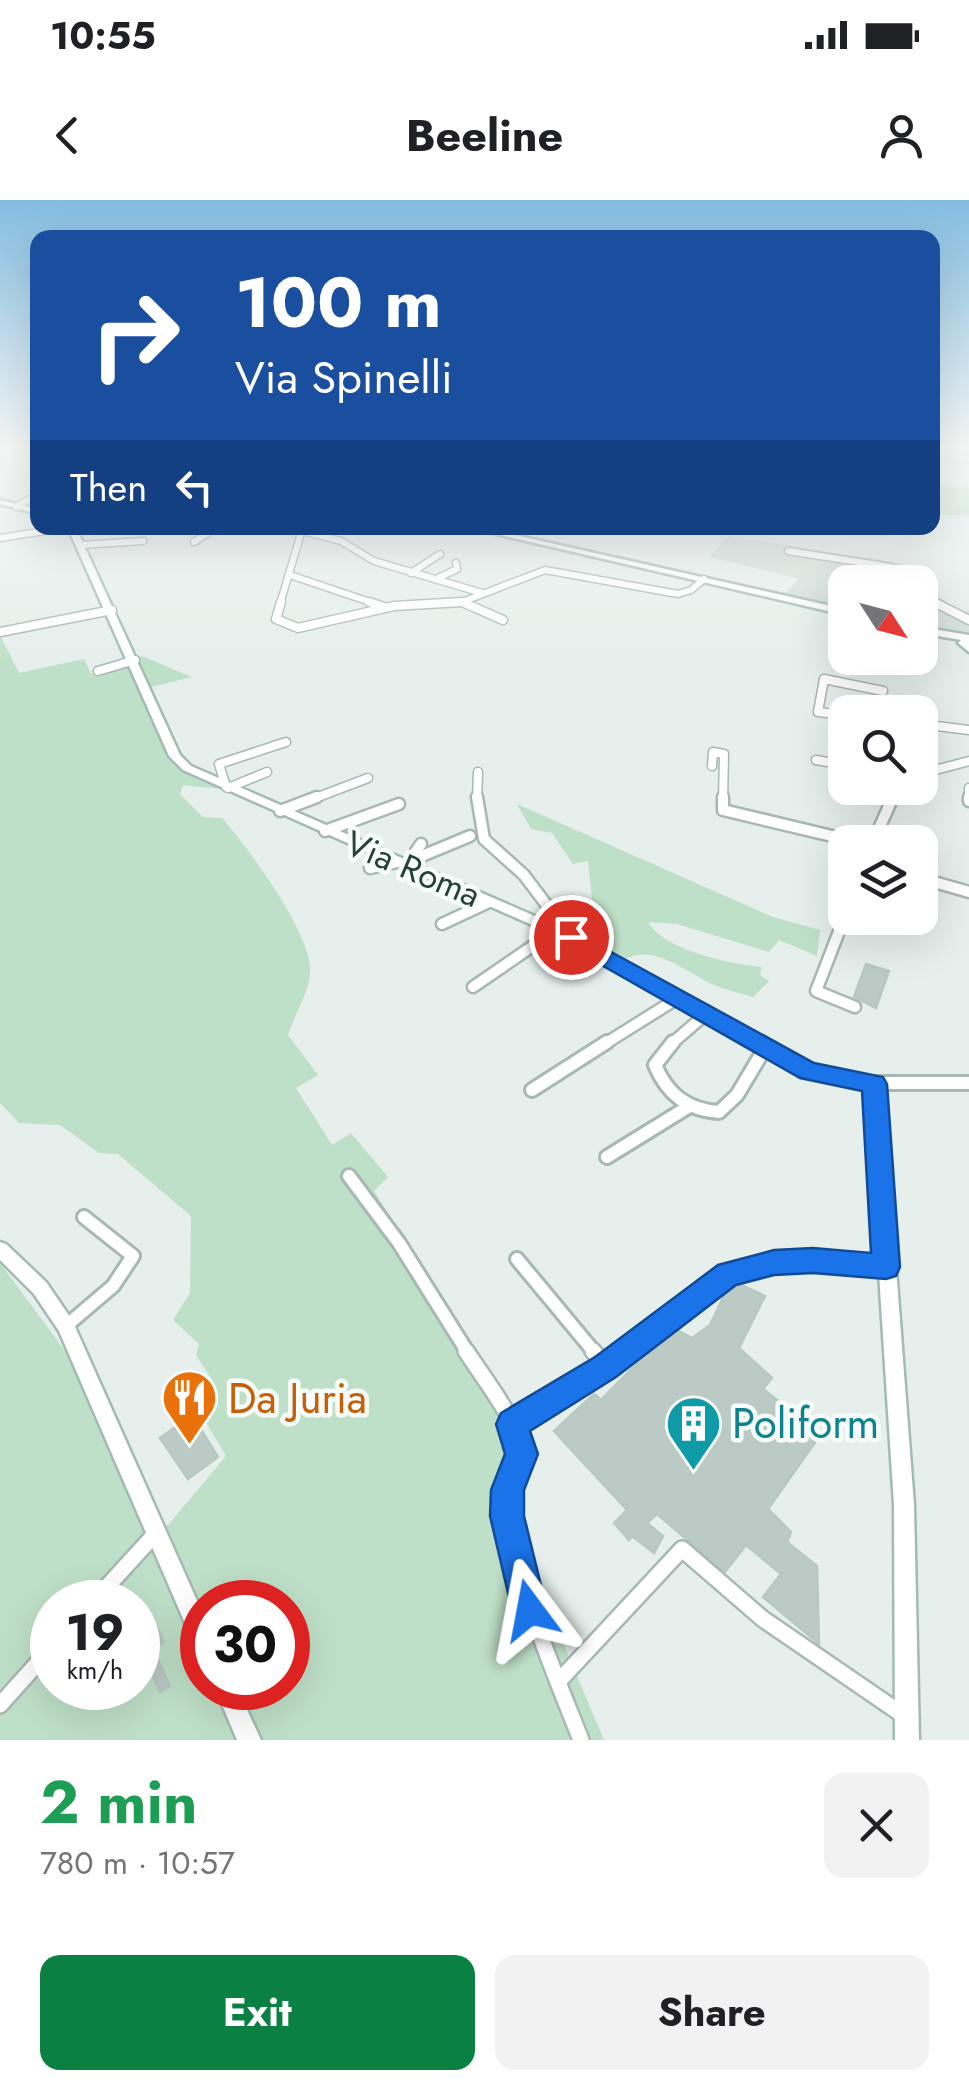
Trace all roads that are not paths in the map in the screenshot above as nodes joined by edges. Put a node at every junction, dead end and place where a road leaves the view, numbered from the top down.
1 (30, 534) edge
2 (73, 535) edge
3 (205, 535) edge
4 (300, 535) edge
5 (311, 535) edge
6 (506, 535) edge
7 (0, 538) edge
8 (143, 541) dead end
9 (194, 542) dead end
10 (81, 545) junction
11 (788, 551) dead end
12 (440, 554) dead end
13 (456, 563) dead end
14 (885, 565) edge
15 (411, 573) junction
16 (290, 575) junction
17 (704, 579) junction
18 (435, 580) junction
19 (484, 594) junction
20 (462, 602) junction
21 (938, 605) edge
22 (385, 608) junction
23 (828, 608) edge
24 (112, 610) junction
25 (503, 620) dead end
26 (969, 620) edge
27 (0, 632) edge
28 (938, 634) edge
29 (967, 644) edge
30 (134, 660) junction
31 (98, 671) dead end
32 (883, 691) dead end
33 (828, 713) edge
34 (938, 726) edge
35 (969, 730) edge
36 (286, 742) dead end
37 (816, 760) dead end
38 (969, 761) edge
39 (828, 762) edge
40 (712, 766) dead end
41 (938, 769) edge
42 (267, 772) dead end
43 (478, 772) dead end
44 (368, 778) dead end
45 (227, 788) junction
46 (400, 804) dead end
47 (280, 811) junction
48 (325, 831) junction
49 (828, 835) edge
50 (470, 836) dead end
51 (421, 844) dead end
52 (397, 862) junction
53 (417, 864) junction
54 (370, 868) dead end
55 (938, 883) edge
56 (969, 892) edge
57 (489, 902) junction
58 (442, 924) dead end
59 (556, 930) junction
60 (838, 935) edge
61 (571, 937) junction
62 (473, 987) dead end
63 (678, 998) junction
64 (855, 1007) dead end
65 (706, 1014) junction
66 (765, 1048) junction
67 (969, 1083) edge
68 (874, 1084) junction
69 (532, 1090) dead end
70 (688, 1107) junction
71 (607, 1158) dead end
72 (349, 1176) dead end
73 (84, 1217) dead end
74 (0, 1249) edge
75 (517, 1260) dead end
76 (886, 1267) junction
77 (66, 1326) junction
78 (606, 1367) junction
79 (512, 1424) junction
80 (156, 1533) junction
81 (113, 1580) edge
82 (180, 1587) edge
83 (30, 1672) edge
84 (558, 1682) junction
85 (0, 1705) edge
86 (236, 1710) edge
87 (907, 1718) junction
88 (250, 1740) edge
89 (581, 1740) edge
90 (907, 1740) edge

1 - 7 street
2 - 10 street
3 - 9 street
4 - 16 street
5 - 15 street
6 - 17 street
8 - 10 street
10 - 24 street
11 - 14 street
12 - 15 street
13 - 18 street
15 - 18 street
16 - 22 street
16 - 22 street
17 - 19 street
17 - 23 street
18 - 19 street
19 - 20 street
20 - 22 street
20 - 25 street
21 - 26 street
24 - 27 street
24 - 30 street
28 - 29 street
30 - 31 street
30 - 45 street, Via Roma
32 - 33 street
34 - 35 street
36 - 45 street
37 - 39 street
38 - 41 street
40 - 49 street
42 - 45 street
43 - 61 street
44 - 47 street, Via Roma
45 - 47 street, Via Roma
46 - 48 street, Via Roma
47 - 48 street, Via Roma
48 - 52 street, Via Roma
50 - 53 street
51 - 53 street
52 - 53 street, Via Roma
52 - 54 street
53 - 57 street, Via Roma
55 - 56 street
57 - 58 street
57 - 59 street, Via Roma
59 - 61 street, Via Roma
59 - 62 street
60 - 64 street
61 - 63 street, Via Roma
63 - 65 street, Via Roma
63 - 69 street
65 - 66 street, Via Roma
65 - 70 street
66 - 68 street, Via Roma
66 - 70 street
67 - 68 street, Via Roma
68 - 76 street
70 - 71 street
72 - 79 street
73 - 77 street
74 - 77 street
75 - 78 street
76 - 78 street
76 - 87 street
77 - 80 street
78 - 79 street
79 - 84 street
80 - 81 street
80 - 82 street
83 - 85 street
84 - 87 street
84 - 89 street
86 - 88 street
87 - 90 street

